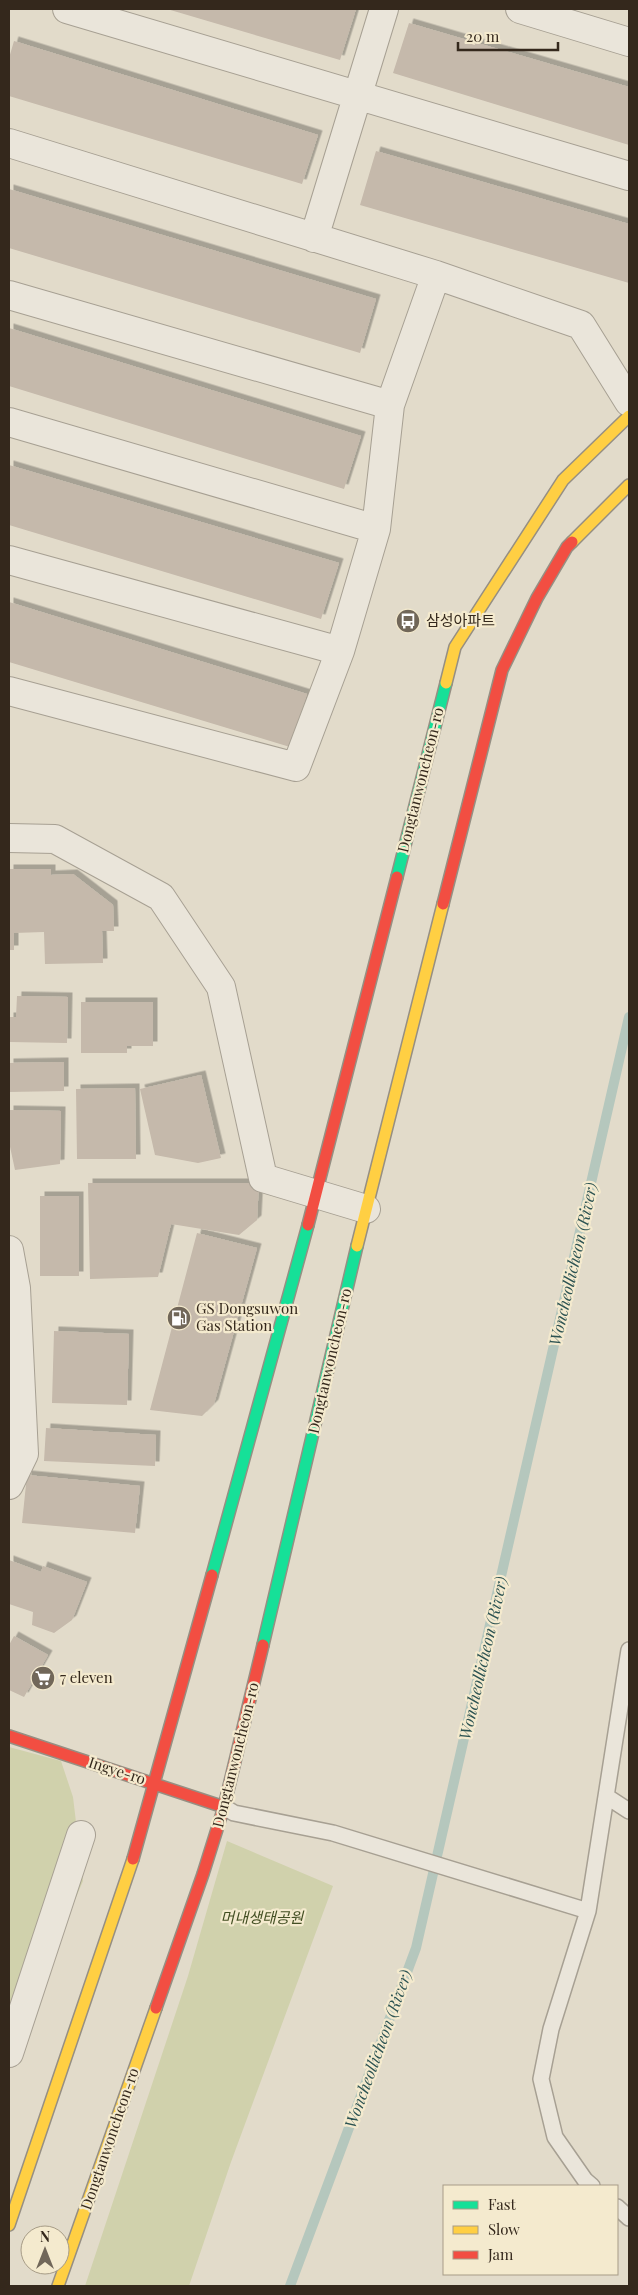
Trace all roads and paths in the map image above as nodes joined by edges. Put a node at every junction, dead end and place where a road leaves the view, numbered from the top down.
1 (67, 9) edge
2 (384, 9) edge
3 (520, 9) edge
4 (629, 42) edge
5 (358, 95) junction
6 (9, 143) edge
7 (629, 176) edge
8 (314, 238) junction
9 (436, 275) junction
10 (9, 295) edge
11 (629, 402) edge
12 (390, 405) junction
13 (629, 416) edge
14 (9, 422) edge
15 (629, 485) edge
16 (376, 529) junction
17 (9, 560) edge
18 (340, 651) junction
19 (9, 691) edge
20 (9, 838) edge
21 (316, 1194) junction
22 (366, 1209) junction
23 (9, 1250) edge
24 (13, 1288) edge
25 (9, 1485) edge
26 (629, 1650) edge
27 (9, 1736) edge
28 (156, 1783) junction
29 (606, 1796) junction
30 (224, 1807) junction
31 (629, 1811) edge
32 (82, 1835) dead end
33 (588, 1912) junction
34 (9, 2053) edge
35 (591, 2185) edge
36 (618, 2208) edge
37 (629, 2218) edge
38 (9, 2225) edge
39 (58, 2286) edge

1 - 5 street
2 - 5 street
3 - 4 street
5 - 7 street
5 - 8 street
6 - 8 street
8 - 9 street
9 - 11 street
9 - 12 street
10 - 12 street
12 - 16 street
13 - 21 main road, Dongtanwoncheon-ro
14 - 16 street
15 - 22 main road, Dongtanwoncheon-ro
16 - 18 street
17 - 18 street
18 - 19 street
20 - 21 street
21 - 22 street
21 - 28 main road, Dongtanwoncheon-ro
22 - 30 main road, Dongtanwoncheon-ro
23 - 24 street
24 - 25 street
26 - 29 lane
27 - 28 main road, Ingye-ro
28 - 30 main road, Ingye-ro
28 - 38 main road, Dongtanwoncheon-ro
29 - 31 lane
29 - 33 lane
30 - 33 lane
30 - 39 main road, Dongtanwoncheon-ro
32 - 34 street
33 - 35 lane
36 - 37 lane

